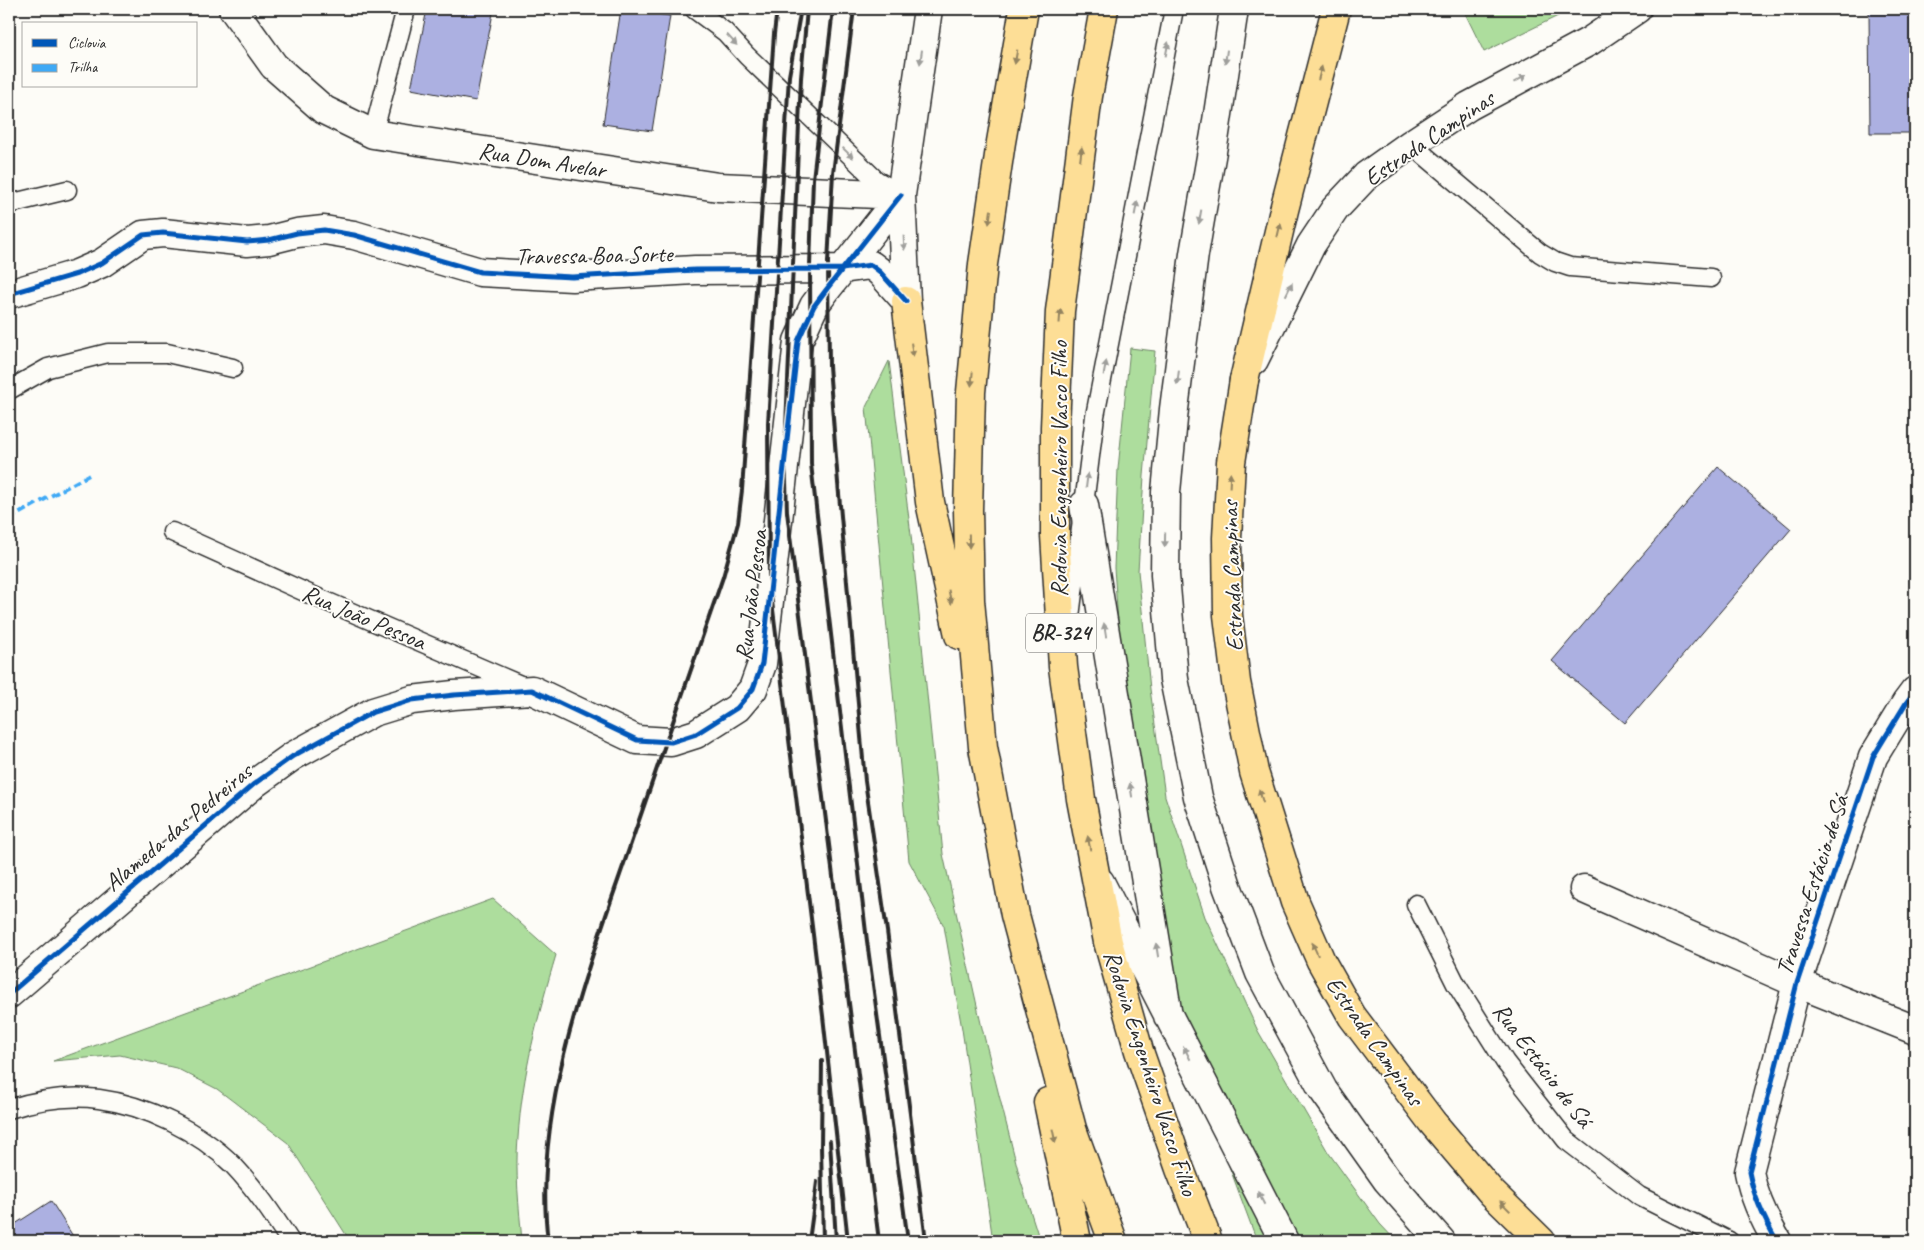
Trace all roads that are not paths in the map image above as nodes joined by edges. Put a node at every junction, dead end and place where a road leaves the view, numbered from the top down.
1 (233, 9) edge
2 (406, 9) edge
3 (694, 9) edge
4 (928, 9) edge
5 (1024, 9) edge
6 (1104, 9) edge
7 (1174, 9) edge
8 (1234, 9) edge
9 (1336, 9) edge
10 (1637, 9) edge
11 (374, 134) junction
12 (1411, 144) junction
13 (68, 190) dead end
14 (901, 195) junction
15 (9, 204) edge
16 (842, 269) junction
17 (1711, 278) dead end
18 (9, 294) edge
19 (906, 301) junction
20 (233, 368) dead end
21 (1244, 380) junction
22 (9, 390) edge
23 (1084, 505) junction
24 (172, 532) dead end
25 (1063, 667) junction
26 (532, 690) junction
27 (1915, 691) edge
28 (983, 747) junction
29 (1095, 872) junction
30 (1584, 889) dead end
31 (1416, 904) dead end
32 (1015, 915) junction
33 (1798, 983) junction
34 (9, 994) edge
35 (1168, 1016) junction
36 (1915, 1030) edge
37 (9, 1109) edge
38 (290, 1241) edge
39 (1077, 1241) edge
40 (1113, 1241) edge
41 (1208, 1241) edge
42 (1284, 1241) edge
43 (1441, 1241) edge
44 (1540, 1241) edge
45 (1729, 1241) edge
46 (1777, 1241) edge

1 - 11 street, Rua Dom Avelar
2 - 11 lane
3 -> 14 lane
4 -> 14 street
5 -> 28 main road
25 -> 6 main road, Rodovia Engenheiro Vasco Filho / BR-324
23 -> 7 lane
8 -> 43 street
21 -> 9 main road
12 -> 10 street, Estrada Campinas
11 - 14 street, Rua Dom Avelar
12 - 17 lane
21 -> 12 street, Estrada Campinas
13 - 15 lane
14 - 16 street, Rua João Pessoa
14 -> 19 street
16 - 18 street, Travessa Boa Sorte
16 - 19 street
16 - 26 street, Rua João Pessoa
19 -> 28 main road
20 - 22 lane
44 -> 21 main road, Estrada Campinas
23 - 25 lane
35 -> 23 street
24 - 26 lane, Rua João Pessoa
29 -> 25 main road, Rodovia Engenheiro Vasco Filho / BR-324
26 - 34 street, Alameda das Pedreiras
27 - 33 street, Travessa Estácio de Sá
28 - 32 main road
29 - 35 street
29 - 41 main road, Rodovia Engenheiro Vasco Filho / BR-324
30 - 33 street
31 - 45 lane, Rua Estácio de Sá
32 -> 39 main road
32 - 40 main road
33 - 36 street
33 - 46 street, Travessa Estácio de Sá
42 -> 35 street
37 - 38 lane

